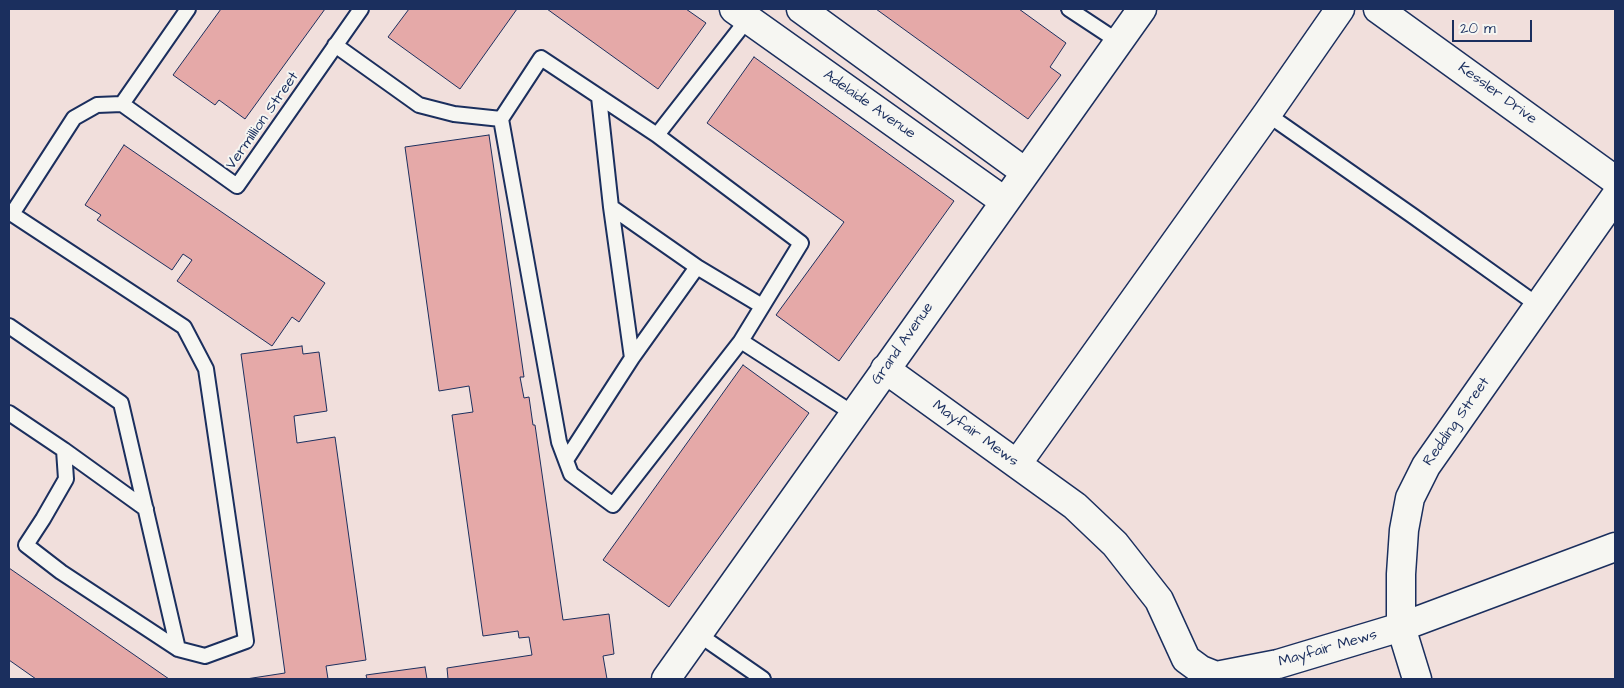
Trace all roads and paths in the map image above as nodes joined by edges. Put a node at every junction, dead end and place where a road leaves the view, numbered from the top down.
1 (188, 9) edge
2 (361, 9) edge
3 (801, 9) edge
4 (1069, 9) edge
5 (1142, 9) edge
6 (1340, 9) edge
7 (1378, 9) edge
8 (746, 12) edge
9 (1119, 42) junction
10 (336, 45) junction
11 (599, 96) junction
12 (122, 104) junction
13 (1267, 114) junction
14 (501, 119) junction
15 (657, 135) junction
16 (1025, 172) junction
17 (1615, 180) edge
18 (1615, 197) edge
19 (1004, 201) junction
20 (611, 207) junction
21 (10, 216) edge
22 (697, 266) junction
23 (762, 306) junction
24 (1539, 306) junction
25 (9, 326) edge
26 (740, 341) junction
27 (632, 358) junction
28 (885, 370) junction
29 (9, 413) edge
30 (854, 414) junction
31 (64, 450) junction
32 (566, 460) junction
33 (1017, 464) junction
34 (146, 509) junction
35 (1615, 547) edge
36 (1401, 628) junction
37 (698, 634) junction
38 (178, 649) junction
39 (666, 679) edge
40 (763, 679) edge
41 (1417, 679) edge

1 - 12 lane
2 - 10 lane, Vermillion Street
3 - 16 street
4 - 9 lane
5 - 9 street, Grand Avenue
6 - 13 street
7 - 17 street, Kessler Drive
8 - 15 lane
8 - 19 street, Adelaide Avenue
9 - 16 street, Grand Avenue
10 - 12 lane, Vermillion Street
10 - 14 lane
11 - 14 lane
11 - 15 lane
11 - 20 lane
12 - 21 lane
13 - 24 lane
13 - 33 street
14 - 32 lane
15 - 23 lane
16 - 19 street, Grand Avenue
18 - 24 street, Redding Street
19 - 28 street, Grand Avenue
20 - 22 lane
20 - 27 lane
21 - 38 lane
22 - 23 lane
22 - 27 lane
23 - 26 lane
24 - 36 street, Redding Street
25 - 34 lane
26 - 30 lane
26 - 32 lane
27 - 32 lane
28 - 30 street, Grand Avenue
28 - 33 street, Mayfair Mews
29 - 31 lane
30 - 37 street, Grand Avenue
31 - 34 lane
31 - 38 lane
33 - 36 street, Mayfair Mews
34 - 38 lane
35 - 36 street, Mayfair Mews
36 - 41 street, Redding Street
37 - 39 street, Grand Avenue
37 - 40 lane

